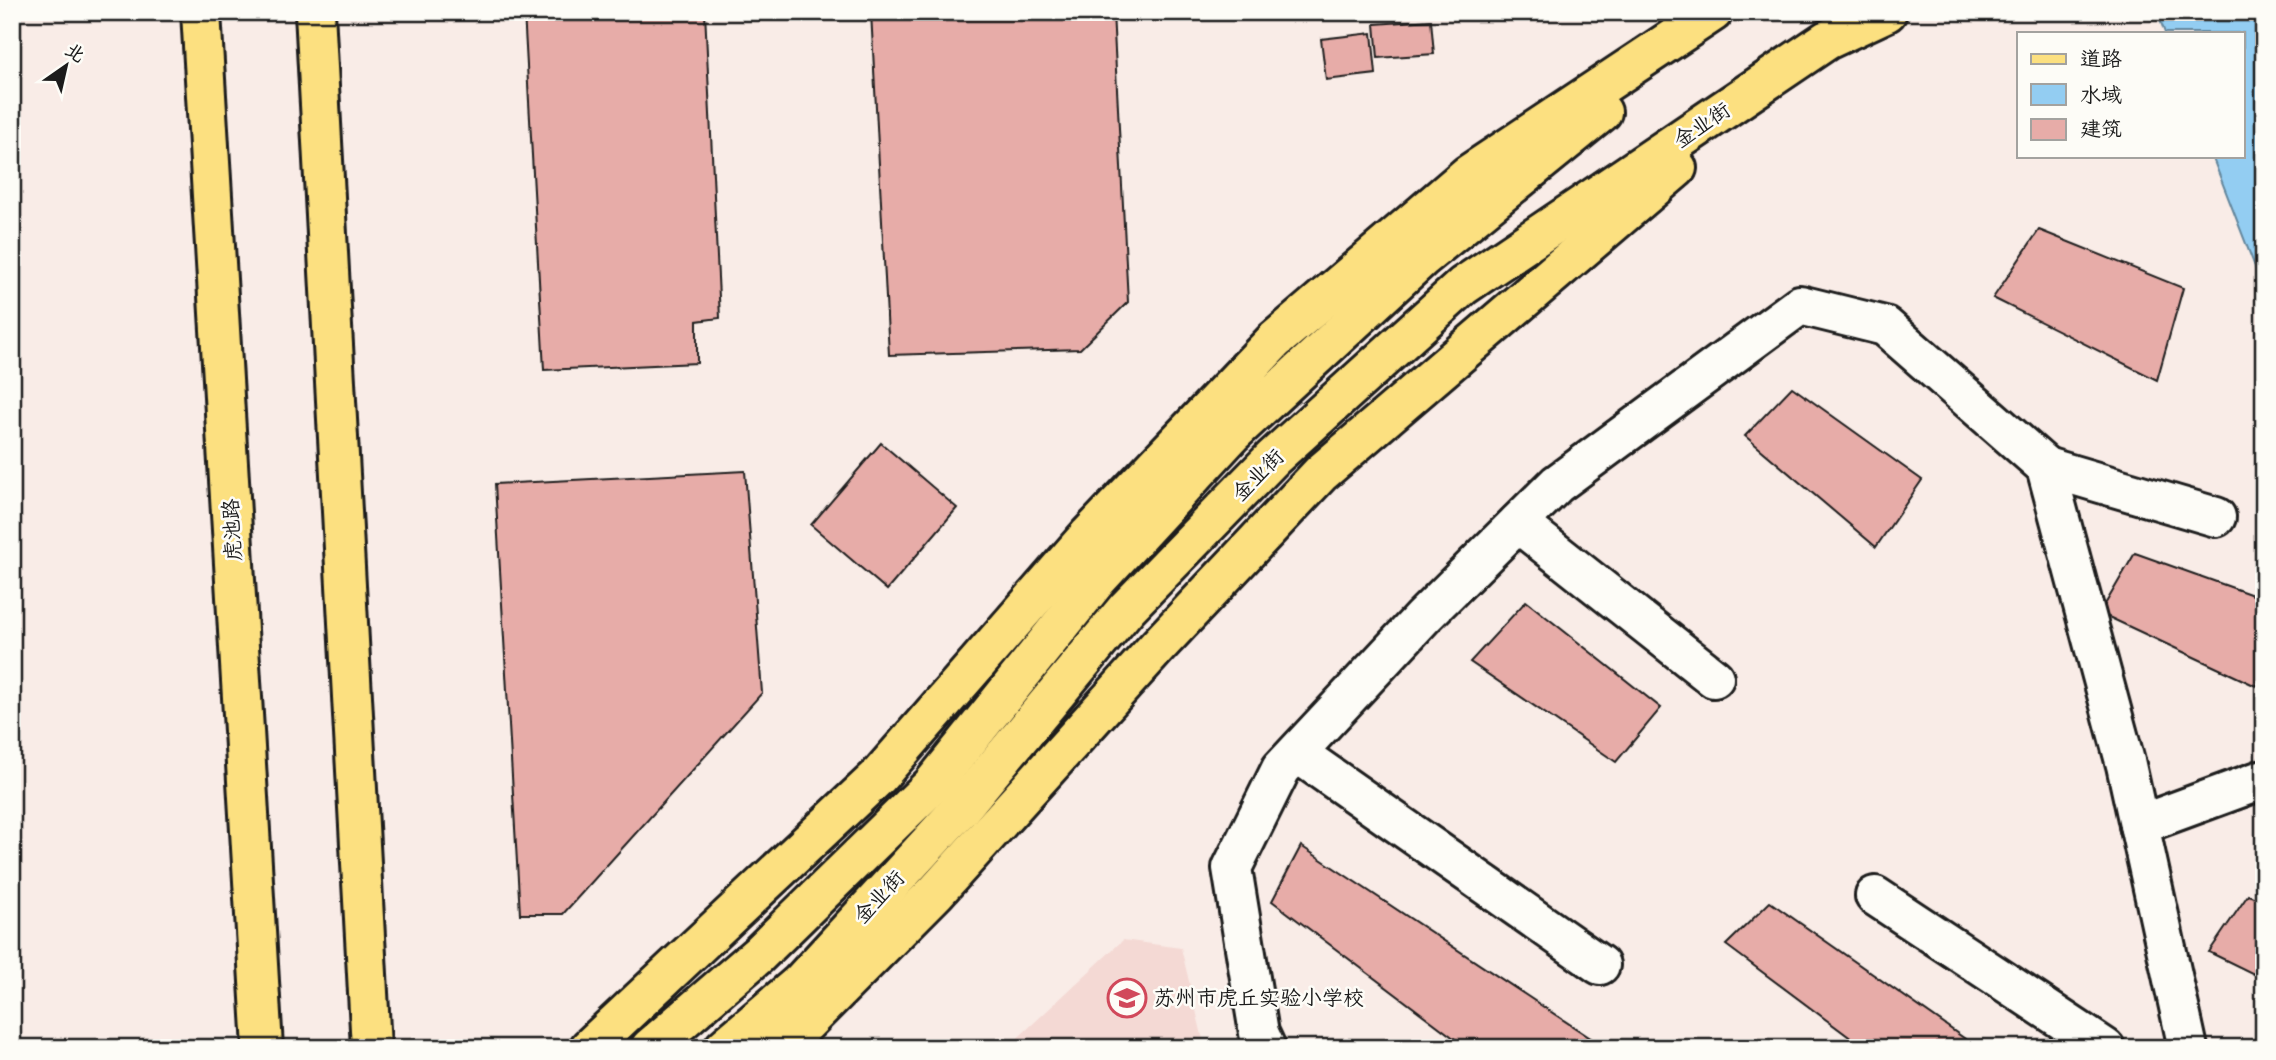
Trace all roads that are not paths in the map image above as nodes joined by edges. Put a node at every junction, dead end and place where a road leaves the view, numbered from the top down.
1 (201, 12) edge
2 (315, 12) edge
3 (1713, 12) edge
4 (1725, 12) edge
5 (1887, 12) edge
6 (1827, 40) junction
7 (2046, 467) junction
8 (2216, 517) dead end
9 (1518, 523) junction
10 (1714, 678) dead end
11 (1297, 752) junction
12 (2264, 779) edge
13 (2139, 825) junction
14 (1875, 897) dead end
15 (1600, 965) dead end
16 (262, 1048) edge
17 (371, 1048) edge
18 (589, 1048) edge
19 (650, 1048) edge
20 (724, 1048) edge
21 (781, 1048) edge
22 (1266, 1048) edge
23 (2105, 1048) edge
24 (2188, 1048) edge

1 - 16 main road, 虎池路
2 - 17 main road
3 - 18 main road
4 - 19 main road, 金业街
5 - 6 main road, 金业街
6 - 20 main road, 金业街
6 - 21 main road
7 - 8 street
7 - 9 street
7 - 13 street
9 - 10 street
9 - 11 street
11 - 15 street
11 - 22 street
12 - 13 street
13 - 24 street
14 - 23 street

